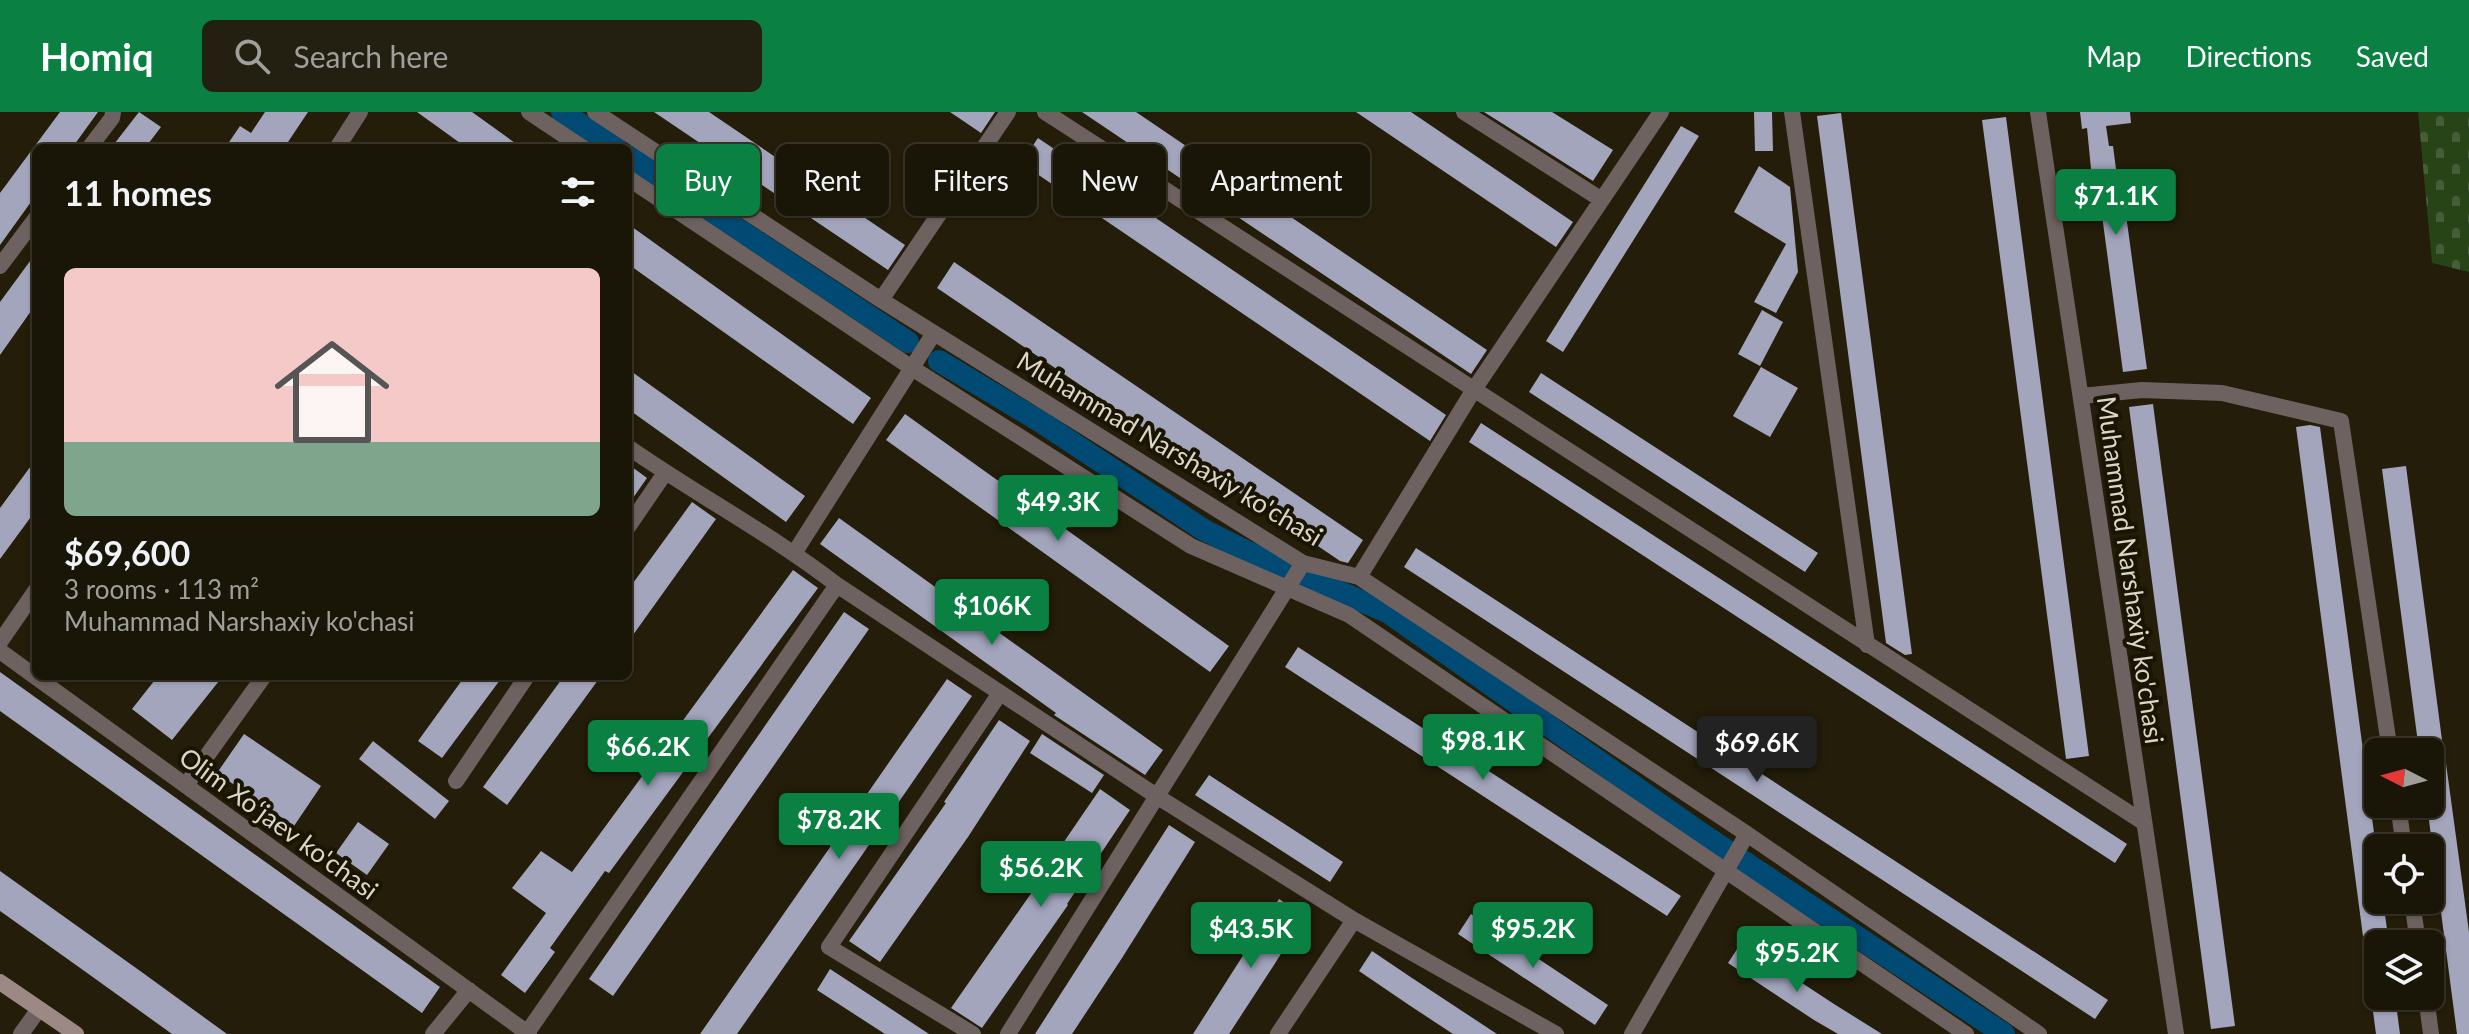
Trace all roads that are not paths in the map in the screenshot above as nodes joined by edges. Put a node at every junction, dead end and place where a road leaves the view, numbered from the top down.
1 (113, 112) edge
2 (360, 112) edge
3 (529, 112) edge
4 (595, 112) edge
5 (1008, 112) edge
6 (1045, 112) edge
7 (1464, 112) edge
8 (1661, 112) edge
9 (1792, 112) edge
10 (2038, 112) edge
11 (92, 144) edge
12 (340, 144) edge
13 (577, 144) edge
14 (632, 181) edge
15 (1602, 200) junction
16 (32, 223) edge
17 (0, 266) edge
18 (881, 300) junction
19 (934, 333) junction
20 (912, 368) junction
21 (1473, 391) junction
22 (2081, 396) junction
23 (632, 450) edge
24 (665, 473) junction
25 (632, 521) edge
26 (795, 552) junction
27 (1303, 563) junction
28 (1359, 577) junction
29 (837, 585) junction
30 (1289, 587) junction
31 (32, 596) edge
32 (0, 642) edge
33 (1867, 645) junction
34 (0, 651) edge
35 (32, 674) edge
36 (40, 680) edge
37 (261, 680) edge
38 (524, 680) edge
39 (1000, 693) junction
40 (2388, 738) edge
41 (456, 781) dead end
42 (186, 785) junction
43 (1158, 797) junction
44 (2143, 822) junction
45 (1747, 834) junction
46 (1726, 870) junction
47 (1354, 920) junction
48 (0, 982) edge
49 (469, 990) junction
50 (39, 1009) junction
51 (2428, 1010) edge
52 (528, 1033) edge
53 (21, 1034) edge
54 (76, 1034) edge
55 (433, 1034) edge
56 (973, 1034) edge
57 (1008, 1034) edge
58 (1278, 1034) edge
59 (1556, 1034) edge
60 (1632, 1034) edge
61 (1966, 1034) edge
62 (2039, 1034) edge
63 (2176, 1034) edge
64 (2431, 1034) edge

1 - 11 street
2 - 12 street
3 - 13 street
4 - 18 street, Muhammad Narshaxiy ko'chasi
5 - 18 street
6 - 21 street
7 - 15 street
8 - 15 street
9 - 33 street
10 - 22 street, Muhammad Narshaxiy ko'chasi
14 - 20 street
15 - 21 street
16 - 17 street
18 - 19 street, Muhammad Narshaxiy ko'chasi
19 - 20 street
19 - 27 street, Muhammad Narshaxiy ko'chasi
20 - 26 street
20 - 30 street
21 - 28 street
21 - 33 street
22 - 40 street
22 - 44 street, Muhammad Narshaxiy ko'chasi
23 - 24 street
24 - 25 street
24 - 26 street
26 - 29 street
27 - 28 street, Muhammad Narshaxiy ko'chasi
27 - 30 street
28 - 45 street, Muhammad Narshaxiy ko'chasi
29 - 39 street
29 - 52 street
30 - 43 street
30 - 46 street
31 - 32 street
33 - 44 street
34 - 35 street, Olim Xoʻjaev ko'chasi
36 - 42 street, Olim Xoʻjaev ko'chasi
37 - 42 street
38 - 41 street
39 - 43 street
39 - 56 street
42 - 49 street, Olim Xoʻjaev ko'chasi
43 - 47 street
43 - 57 street
44 - 63 street, Muhammad Narshaxiy ko'chasi
45 - 46 street
45 - 62 street, Muhammad Narshaxiy ko'chasi
46 - 60 street
46 - 61 street
47 - 58 street
47 - 59 street
48 - 50 main road
49 - 52 street, Olim Xoʻjaev ko'chasi
49 - 55 street
50 - 53 street
50 - 54 main road
51 - 64 street

